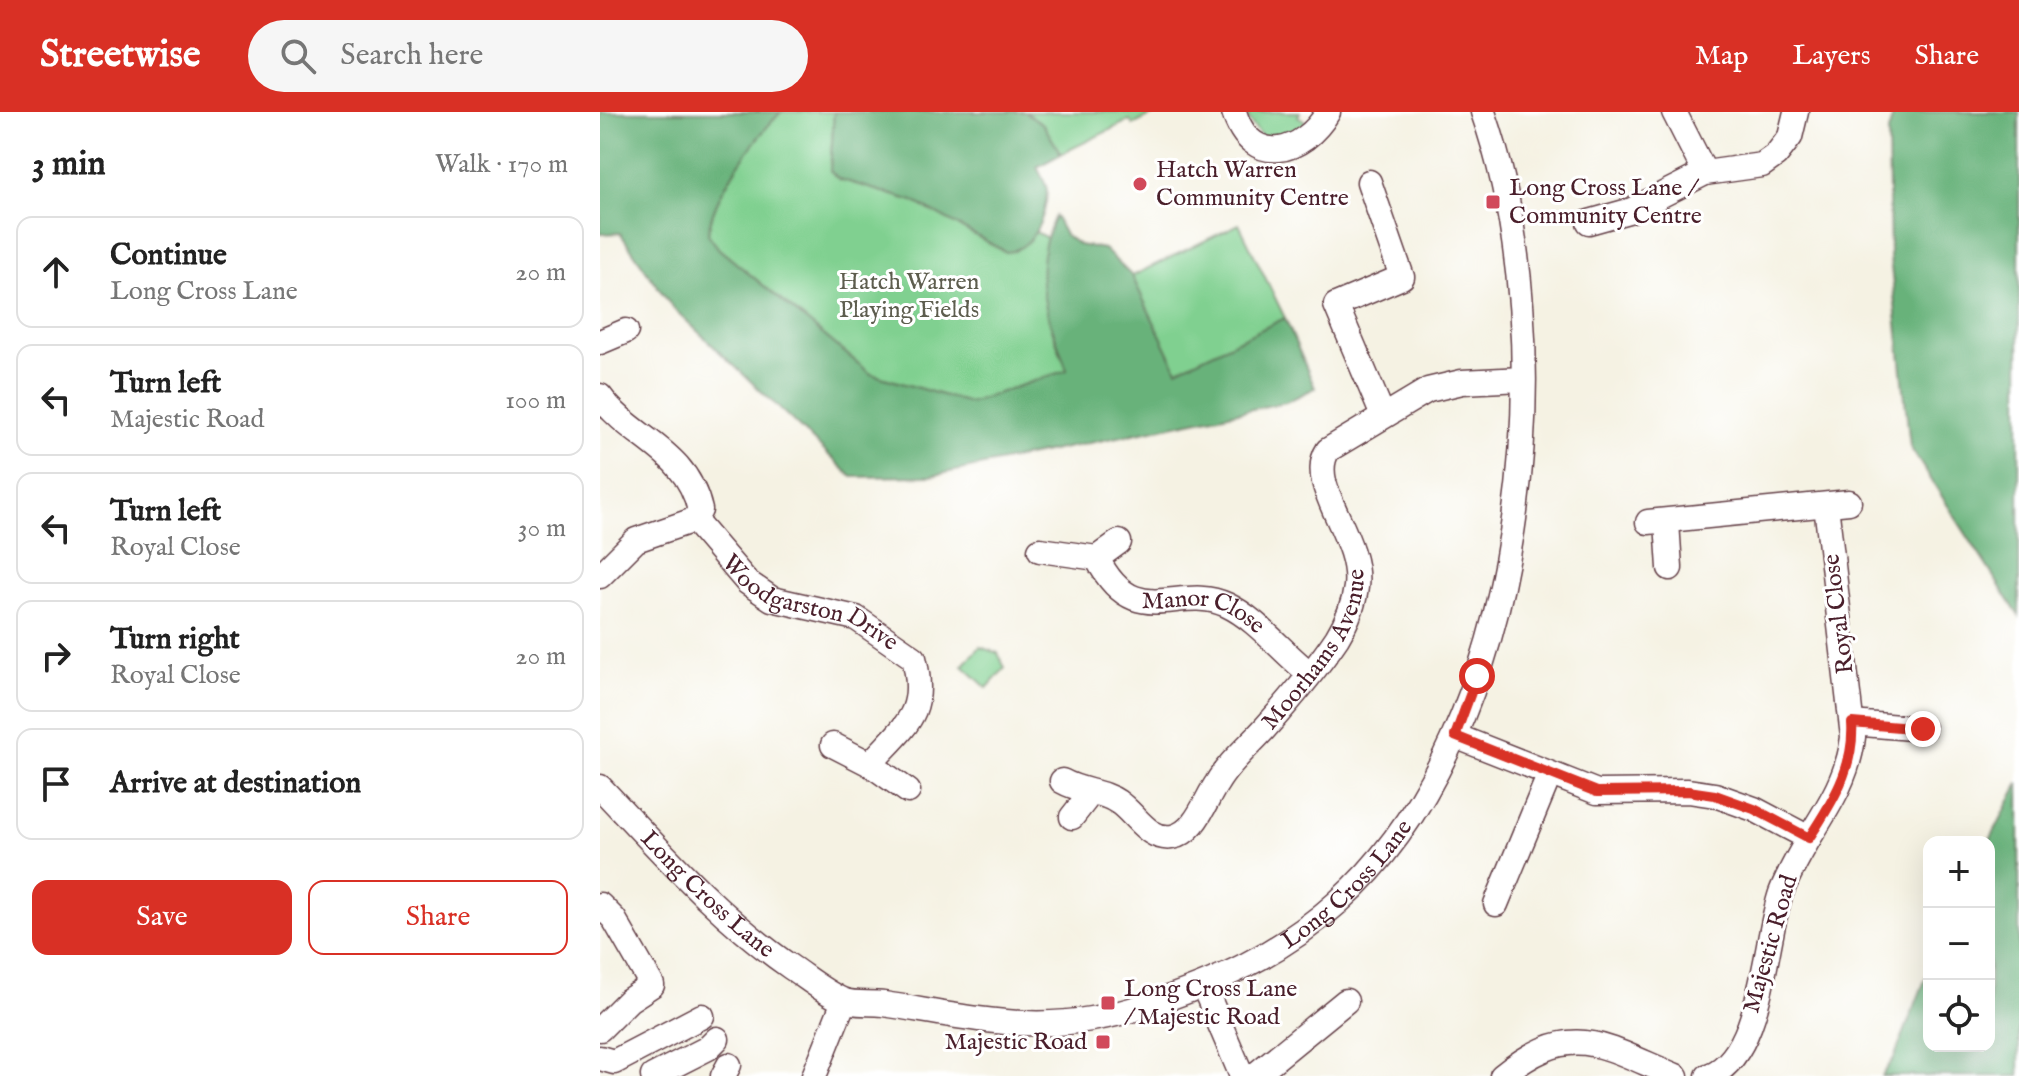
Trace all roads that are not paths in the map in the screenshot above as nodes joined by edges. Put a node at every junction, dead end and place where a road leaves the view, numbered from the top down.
1 (1234, 112) edge
2 (1328, 112) edge
3 (1483, 112) edge
4 (1674, 112) edge
5 (1796, 112) edge
6 (1705, 173) junction
7 (1369, 182) dead end
8 (1589, 222) dead end
9 (626, 331) dead end
10 (600, 342) edge
11 (1523, 379) junction
12 (600, 396) edge
13 (1383, 416) junction
14 (694, 520) junction
15 (1119, 542) dead end
16 (1040, 550) dead end
17 (1097, 558) junction
18 (1670, 568) dead end
19 (600, 576) edge
20 (1308, 672) junction
21 (1852, 723) junction
22 (1923, 729) dead end
23 (1455, 736) junction
24 (833, 745) dead end
25 (870, 764) junction
26 (1549, 776) junction
27 (1062, 781) dead end
28 (600, 787) edge
29 (908, 791) dead end
30 (1090, 794) junction
31 (1072, 817) dead end
32 (1809, 838) junction
33 (1496, 904) dead end
34 (600, 905) edge
35 (1204, 987) junction
36 (844, 1001) junction
37 (1346, 1001) dead end
38 (702, 1016) dead end
39 (600, 1029) edge
40 (717, 1039) dead end
41 (612, 1065) edge
42 (1244, 1075) edge
43 (653, 1076) edge
44 (814, 1076) edge
45 (1502, 1076) edge
46 (1676, 1076) edge
47 (1708, 1076) edge

1 - 2 street
3 - 11 street, Long Cross Lane
4 - 6 street
5 - 6 street
6 - 8 street
7 - 13 street
9 - 10 street
11 - 13 street, Moorhams Avenue
11 - 23 street, Long Cross Lane
12 - 14 street
13 - 20 street, Moorhams Avenue
14 - 19 street
14 - 25 street, Woodgarston Drive
15 - 17 street
16 - 17 street
17 - 20 street, Manor Close
18 - 21 street, Royal Close
20 - 30 street, Moorhams Avenue
21 - 22 street
21 - 32 street, Royal Close
23 - 26 street
23 - 35 street, Long Cross Lane
24 - 25 street
25 - 29 street
26 - 32 street
26 - 33 street
27 - 30 street, Moorhams Avenue
28 - 36 street, Long Cross Lane
30 - 31 street
32 - 47 street, Majestic Road
34 - 39 street
35 - 36 street, Long Cross Lane
35 - 42 street
36 - 44 street
37 - 42 street
38 - 41 street
40 - 43 street
45 - 46 street

